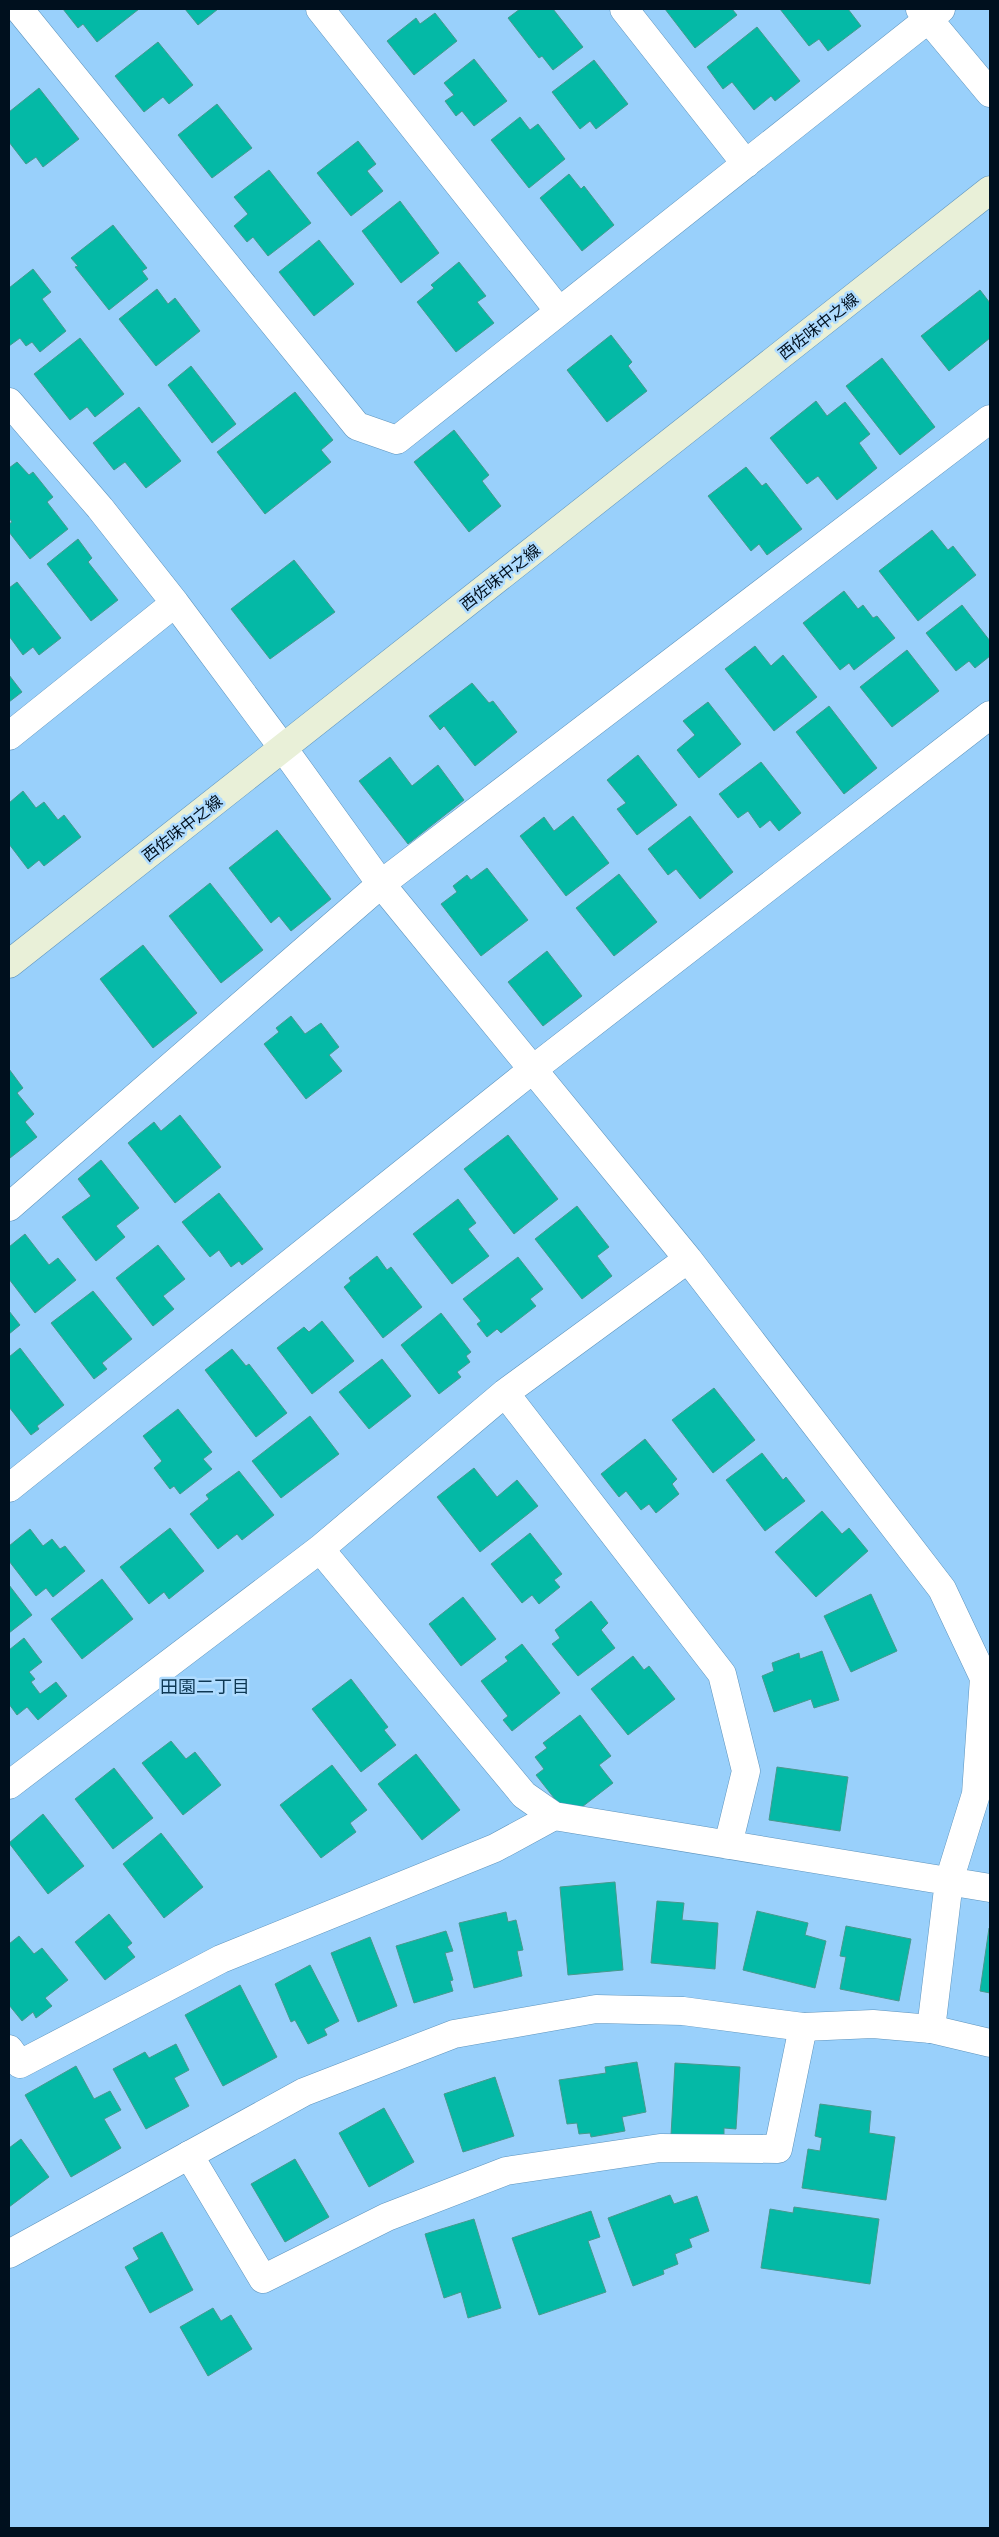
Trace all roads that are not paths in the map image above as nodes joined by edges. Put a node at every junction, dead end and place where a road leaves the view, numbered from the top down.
1 (15, 9) edge
2 (19, 9) edge
3 (320, 9) edge
4 (624, 9) edge
5 (930, 12) edge
6 (9, 21) edge
7 (990, 93) edge
8 (746, 164) junction
9 (990, 190) edge
10 (559, 310) junction
11 (11, 409) edge
12 (990, 419) edge
13 (175, 603) junction
14 (990, 715) edge
15 (9, 736) edge
16 (283, 748) junction
17 (381, 884) junction
18 (9, 964) edge
19 (532, 1070) junction
20 (9, 1207) edge
21 (688, 1259) junction
22 (505, 1393) junction
23 (9, 1488) edge
24 (320, 1549) junction
25 (987, 1679) edge
26 (9, 1784) edge
27 (554, 1816) junction
28 (728, 1845) junction
29 (949, 1881) junction
30 (990, 1888) edge
31 (802, 2027) junction
32 (931, 2029) junction
33 (990, 2043) edge
34 (9, 2049) edge
35 (189, 2155) junction
36 (9, 2254) edge

1 - 6 street
2 - 10 street
3 - 10 street
4 - 8 street
5 - 7 street
5 - 8 street
8 - 10 street
9 - 16 main road, 西佐味中之線
11 - 13 street
12 - 17 street
13 - 15 street
13 - 16 street
14 - 19 street
16 - 17 street
16 - 18 main road, 西佐味中之線
17 - 19 street
17 - 20 street
19 - 21 street
19 - 23 street
21 - 22 street
21 - 25 street
22 - 24 street
22 - 28 street
24 - 26 street
24 - 27 street
25 - 29 street
27 - 28 street
27 - 34 street
28 - 29 street
29 - 30 street
29 - 32 street
31 - 32 street
31 - 35 street
31 - 35 street
32 - 33 street
35 - 36 street

